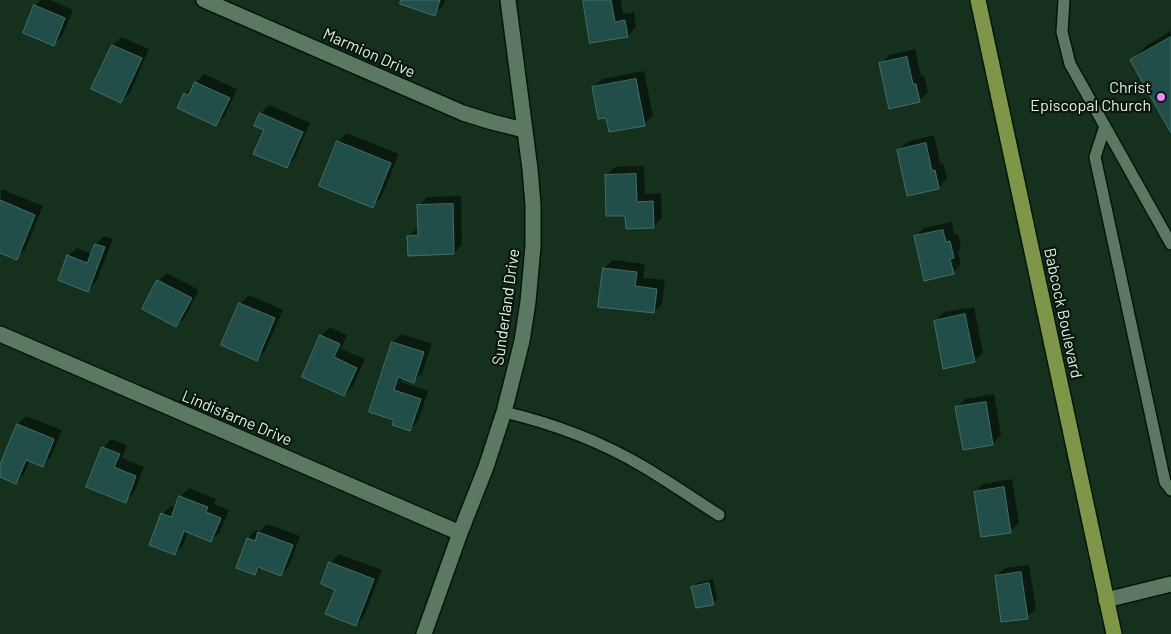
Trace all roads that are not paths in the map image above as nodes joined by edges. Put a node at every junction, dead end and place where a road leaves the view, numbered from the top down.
1 (204, 0) edge
2 (508, 0) edge
3 (978, 0) edge
4 (1064, 0) edge
5 (1105, 126) junction
6 (524, 130) junction
7 (1171, 244) edge
8 (0, 334) edge
9 (504, 412) junction
10 (1171, 490) edge
11 (719, 515) dead end
12 (460, 533) junction
13 (1171, 584) edge
14 (1106, 600) junction
15 (424, 634) edge
16 (1114, 634) edge

1 - 6 street, Marmion Drive
2 - 6 street, Sunderland Drive
3 - 14 main road, Babcock Boulevard
4 - 5 lane
5 - 7 lane
5 - 10 lane
6 - 9 street, Sunderland Drive
8 - 12 street, Lindisfarne Drive
9 - 11 lane
9 - 12 street, Sunderland Drive
12 - 15 street, Sunderland Drive
13 - 14 street
14 - 16 main road, Babcock Boulevard

